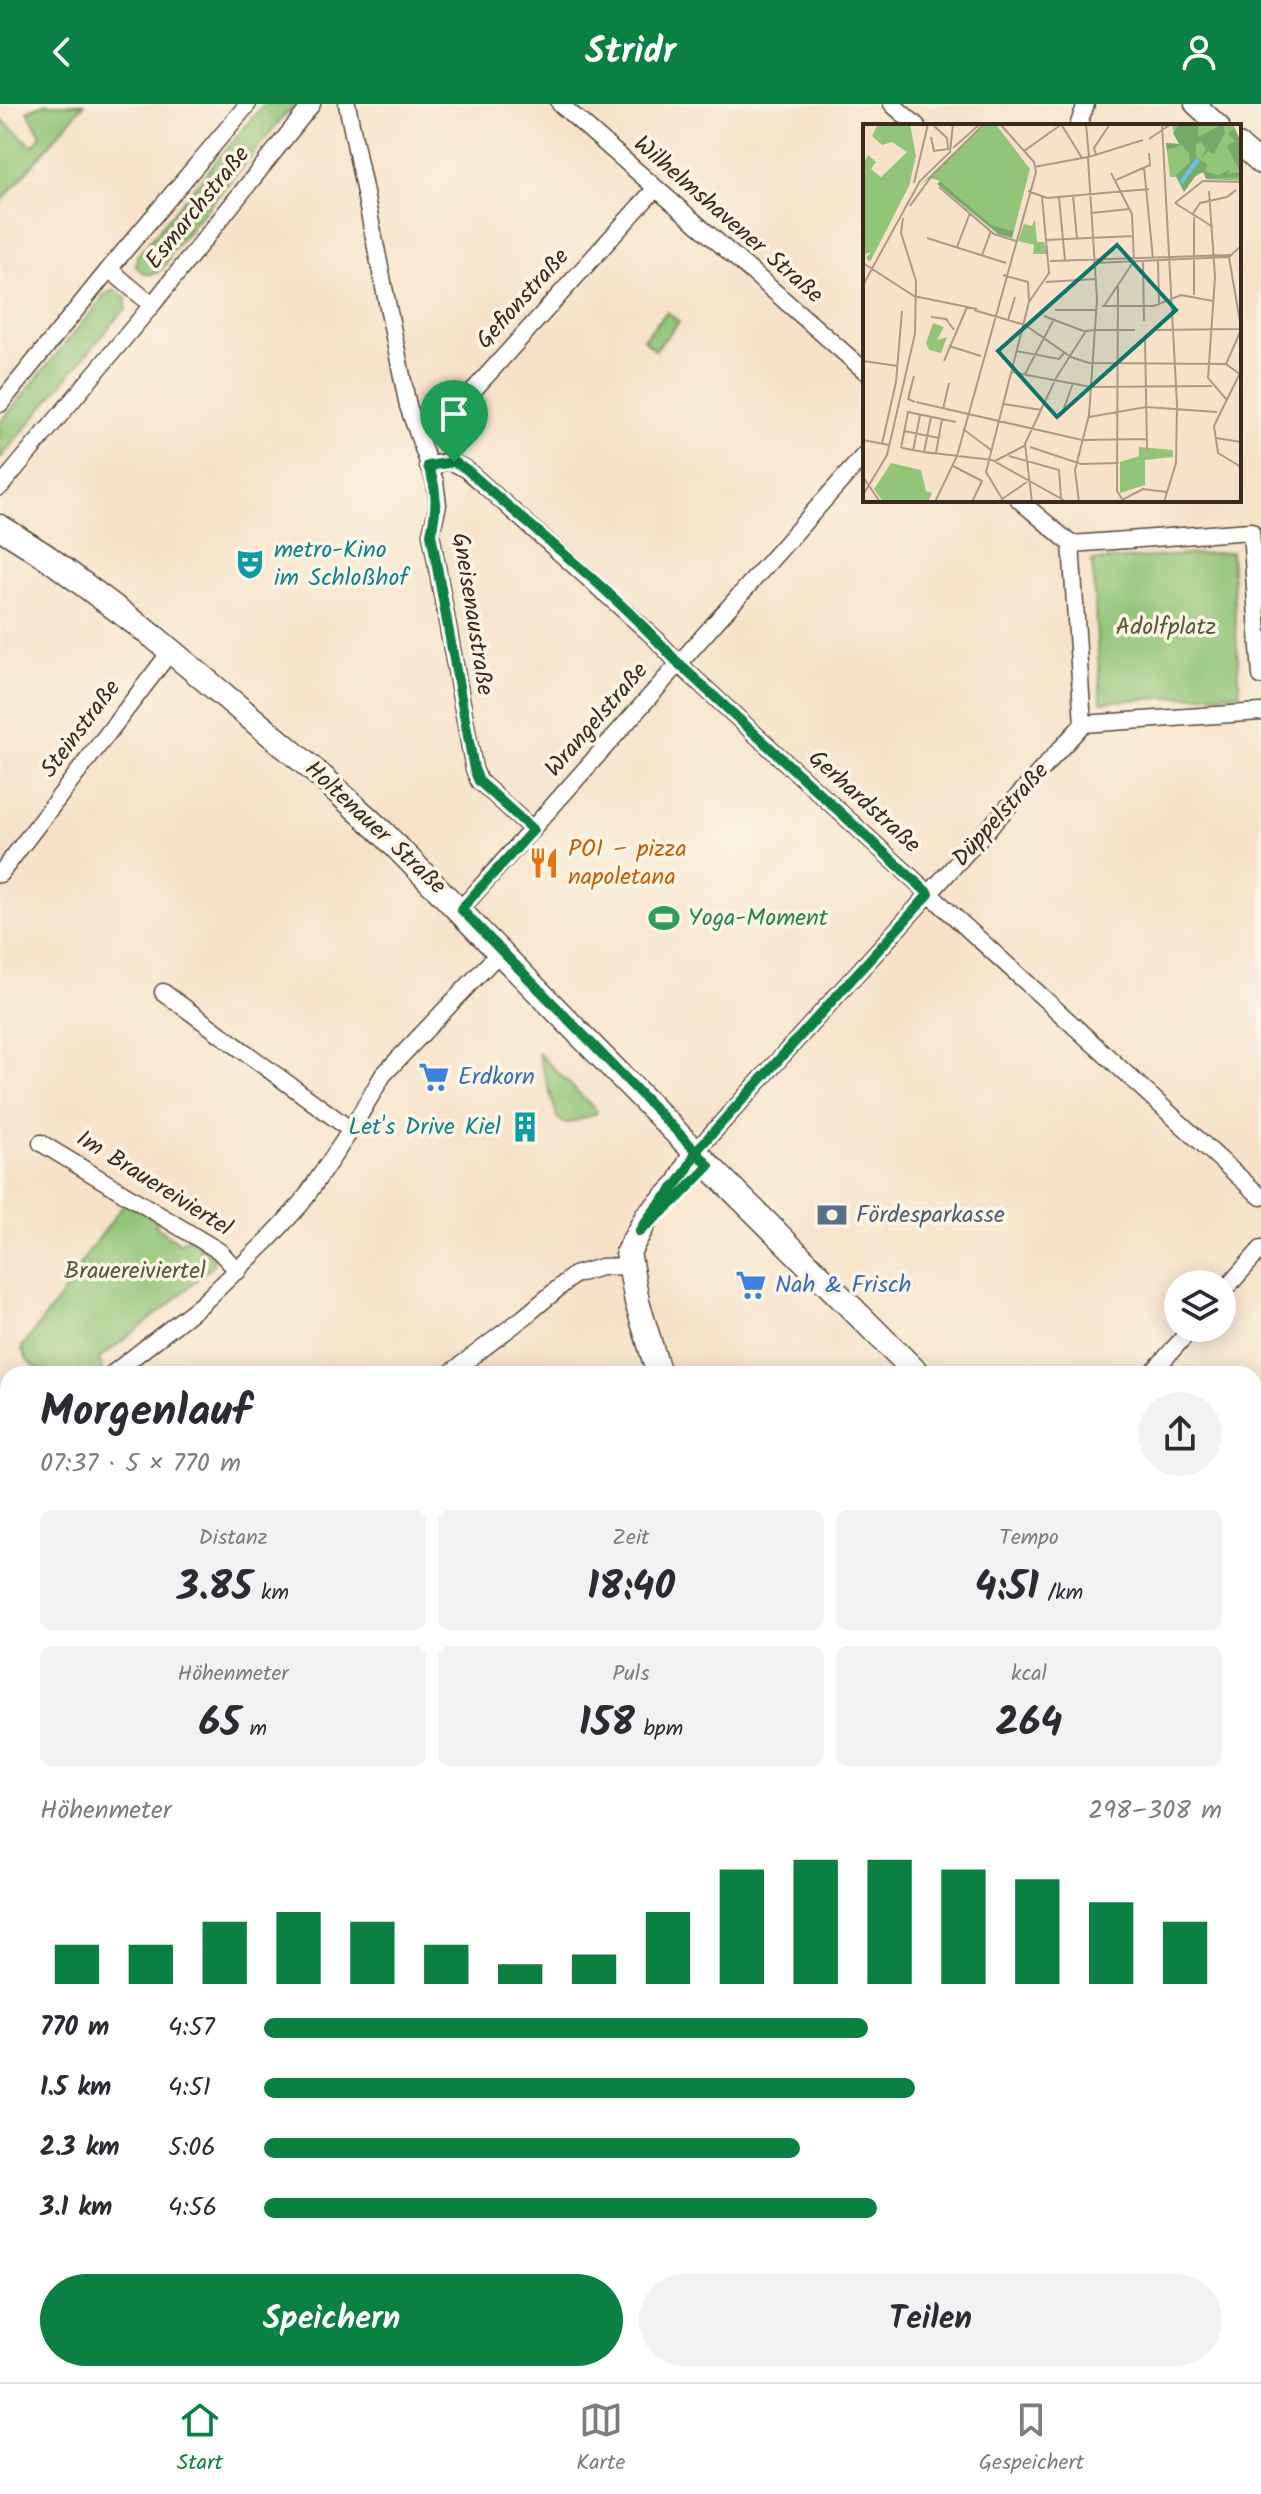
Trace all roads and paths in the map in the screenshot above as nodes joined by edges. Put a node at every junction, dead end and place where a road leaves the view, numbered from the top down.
1 (248, 104) edge
2 (312, 104) edge
3 (347, 104) edge
4 (560, 104) edge
5 (892, 104) edge
6 (1086, 104) edge
7 (1195, 104) edge
8 (915, 124) edge
9 (1079, 124) edge
10 (1217, 124) edge
11 (1241, 146) edge
12 (1261, 164) edge
13 (656, 188) junction
14 (109, 269) junction
15 (152, 305) junction
16 (863, 369) edge
17 (0, 404) edge
18 (414, 421) junction
19 (863, 456) edge
20 (428, 466) junction
21 (0, 487) edge
22 (1021, 502) edge
23 (1256, 526) edge
24 (0, 527) edge
25 (1071, 544) junction
26 (171, 651) junction
27 (679, 664) junction
28 (1261, 676) edge
29 (1261, 712) edge
30 (1083, 724) junction
31 (533, 830) junction
32 (0, 874) edge
33 (929, 894) junction
34 (461, 909) junction
35 (500, 952) junction
36 (163, 992) dead end
37 (351, 1130) junction
38 (41, 1143) dead end
39 (702, 1158) junction
40 (1261, 1197) edge
41 (633, 1247) junction
42 (1261, 1249) edge
43 (238, 1271) junction
44 (1236, 1277) edge
45 (1180, 1342) edge
46 (122, 1366) edge
47 (460, 1366) edge
48 (657, 1366) edge
49 (910, 1366) edge
50 (1158, 1366) edge

1 - 14 street, Esmarchstraße
2 - 15 street, Esmarchstraße
3 - 18 street, Gneisenaustraße
4 - 13 street, Wilhelmshavener Straße
5 - 8 street
6 - 9 street
7 - 10 street
11 - 12 street
13 - 16 street, Wilhelmshavener Straße
13 - 18 street, Gefionstraße
14 - 15 street, Esmarchstraße
14 - 17 street, Esmarchstraße
15 - 21 street, Esmarchstraße
18 - 20 street, Gneisenaustraße
19 - 27 street, Wrangelstraße
20 - 27 street, Gerhardstraße
20 - 31 street, Gneisenaustraße
22 - 25 street
23 - 25 street
23 - 28 street
24 - 26 main road, Holtenauer Straße
25 - 30 street
26 - 32 street, Steinstraße
26 - 34 main road, Holtenauer Straße
27 - 31 street, Wrangelstraße
27 - 33 street, Gerhardstraße
29 - 30 street
30 - 33 street, Düppelstraße
31 - 34 street, Wrangelstraße
33 - 39 street, Düppelstraße
33 - 40 street, Gerhardstraße
34 - 35 main road, Holtenauer Straße
35 - 37 street, Im Brauereiviertel
35 - 39 main road, Holtenauer Straße
36 - 37 street
37 - 43 street, Im Brauereiviertel
38 - 43 street, Im Brauereiviertel
39 - 41 main road, Düppelstraße
39 - 49 main road, Holtenauer Straße
41 - 47 street
41 - 48 main road
42 - 44 street
43 - 46 street, Im Brauereiviertel
45 - 50 street

